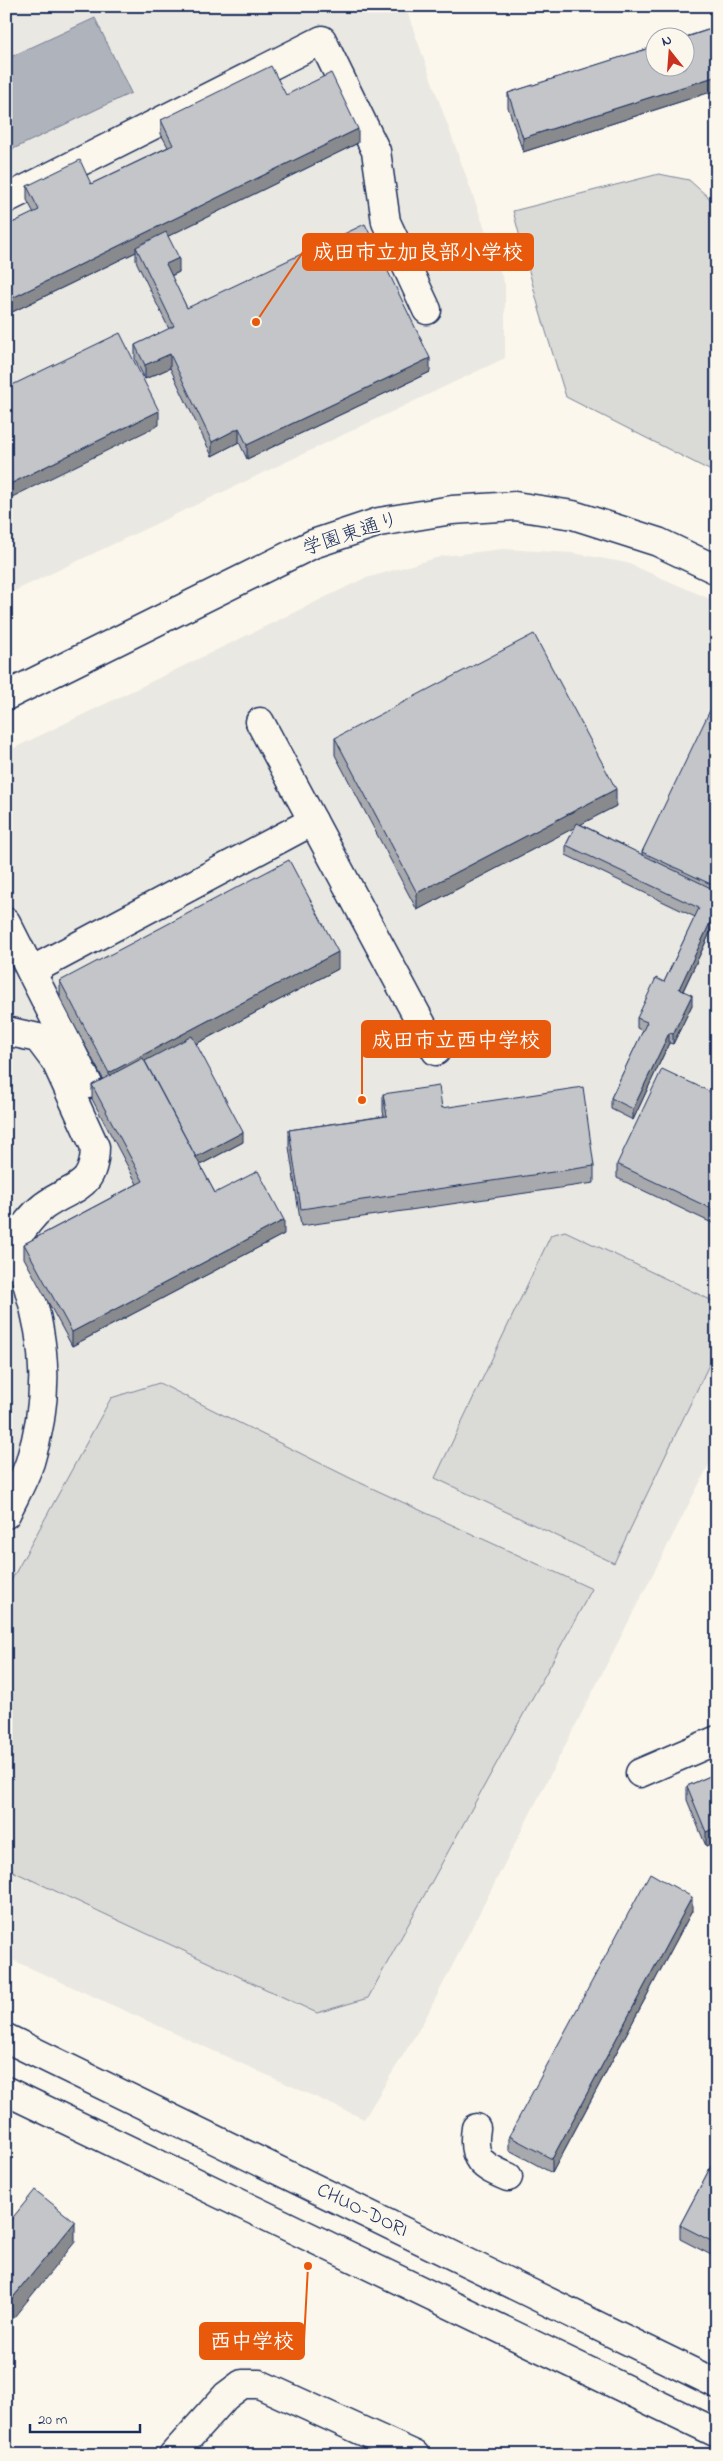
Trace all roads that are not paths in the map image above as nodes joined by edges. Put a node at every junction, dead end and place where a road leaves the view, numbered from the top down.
1 (6, 199) edge
2 (427, 310) dead end
3 (717, 570) edge
4 (6, 696) edge
5 (260, 722) dead end
6 (313, 821) junction
7 (6, 922) edge
8 (31, 971) junction
9 (6, 1031) edge
10 (436, 1051) dead end
11 (88, 1084) dead end
12 (10, 1235) edge
13 (6, 1514) edge
14 (717, 1740) edge
15 (640, 1773) dead end
16 (6, 2038) edge
17 (6, 2091) edge
18 (476, 2128) dead end
19 (508, 2177) dead end
20 (717, 2384) edge
21 (717, 2433) edge
22 (173, 2455) edge
23 (415, 2455) edge

1 - 2 street
3 - 4 street, 学園東通り
5 - 6 street
6 - 8 street
6 - 10 street
7 - 8 street
8 - 11 street
9 - 12 street
12 - 13 street
14 - 15 street
16 - 20 street, CHUO-DORI
17 - 21 street
18 - 19 street
22 - 23 street

